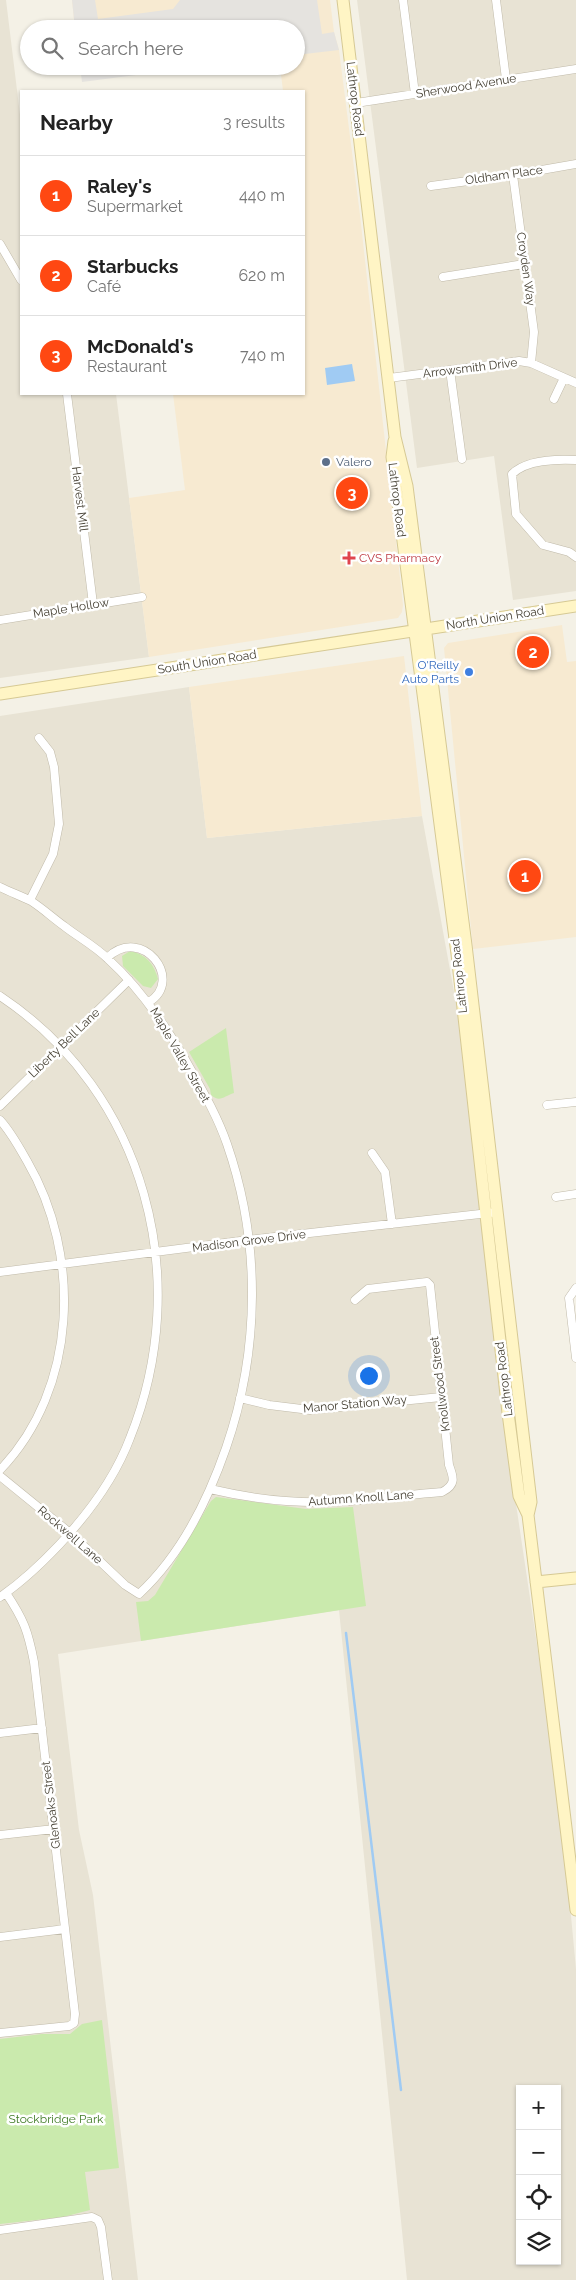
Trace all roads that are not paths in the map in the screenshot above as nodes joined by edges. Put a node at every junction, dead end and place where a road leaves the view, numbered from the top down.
1 (343, 0) edge
2 (404, 0) edge
3 (496, 0) edge
4 (576, 69) edge
5 (506, 79) junction
6 (415, 94) junction
7 (356, 103) junction
8 (576, 164) edge
9 (513, 175) junction
10 (431, 186) dead end
11 (0, 244) edge
12 (524, 264) junction
13 (20, 276) edge
14 (442, 277) dead end
15 (531, 363) junction
16 (450, 370) junction
17 (389, 378) junction
18 (564, 378) junction
19 (576, 384) edge
20 (67, 395) edge
21 (554, 399) dead end
22 (395, 437) junction
23 (462, 459) dead end
24 (576, 460) edge
25 (576, 557) edge
26 (142, 597) dead end
27 (93, 604) junction
28 (576, 606) edge
29 (0, 620) edge
30 (426, 629) junction
31 (414, 631) junction
32 (0, 694) edge
33 (39, 738) dead end
34 (0, 887) edge
35 (30, 900) junction
36 (461, 946) junction
37 (107, 958) junction
38 (128, 980) junction
39 (0, 996) edge
40 (149, 1002) junction
41 (59, 1046) junction
42 (576, 1102) edge
43 (0, 1106) edge
44 (547, 1106) dead end
45 (0, 1120) edge
46 (372, 1153) dead end
47 (576, 1194) edge
48 (556, 1196) dead end
49 (498, 1212) junction
50 (484, 1214) junction
51 (392, 1224) junction
52 (248, 1240) junction
53 (157, 1253) junction
54 (62, 1265) junction
55 (0, 1272) edge
56 (574, 1290) edge
57 (356, 1300) dead end
58 (576, 1358) edge
59 (441, 1396) junction
60 (240, 1398) junction
61 (0, 1470) edge
62 (0, 1476) edge
63 (452, 1486) joint
64 (210, 1489) junction
65 (528, 1515) junction
66 (70, 1533) junction
67 (576, 1578) edge
68 (536, 1582) junction
69 (139, 1594) joint
70 (3, 1595) edge
71 (42, 1728) junction
72 (0, 1733) edge
73 (54, 1829) junction
74 (0, 1835) edge
75 (576, 1910) edge
76 (66, 1929) junction
77 (0, 1937) edge
78 (0, 2033) edge
79 (0, 2230) edge
80 (108, 2280) edge

1 - 7 main road, Lathrop Road
2 - 6 street
3 - 5 street
4 - 5 street, Sherwood Avenue
5 - 6 street, Sherwood Avenue
6 - 7 street, Sherwood Avenue
7 - 17 main road, Lathrop Road
8 - 9 street, Oldham Place
9 - 10 street, Oldham Place
9 - 12 street, Croyden Way
11 - 13 street
12 - 14 street
12 - 15 street, Croyden Way
15 - 16 street, Arrowsmith Drive
15 - 18 street, Arrowsmith Drive
16 - 17 street, Arrowsmith Drive
16 - 23 street
17 - 22 main road, Lathrop Road
18 - 19 street, Arrowsmith Drive
18 - 21 street
20 - 27 street, Harvest Mill
22 - 30 main road, Lathrop Road
22 - 31 main road, Lathrop Road
24 - 25 street
26 - 27 street, Maple Hollow
27 - 29 street, Maple Hollow
28 - 30 main road, North Union Road
30 - 31 main road, North Union Road
30 - 36 main road, Lathrop Road
31 - 32 main road, South Union Road
31 - 36 main road, Lathrop Road
33 - 35 street
34 - 35 street, Maple Valley Street
35 - 37 street, Maple Valley Street
36 - 49 main road, Lathrop Road
36 - 50 main road, Lathrop Road
37 - 38 street, Maple Valley Street
37 - 40 street
38 - 40 street, Maple Valley Street
38 - 41 street, Liberty Bell Lane
39 - 41 street
40 - 52 street, Maple Valley Street
41 - 43 street, Liberty Bell Lane
41 - 53 street
42 - 44 street
45 - 54 street
46 - 51 street
47 - 48 street
49 - 50 street, Madison Grove Drive
49 - 65 main road, Lathrop Road
50 - 51 street, Madison Grove Drive
50 - 65 main road, Lathrop Road
51 - 52 street, Madison Grove Drive
52 - 53 street, Madison Grove Drive
52 - 60 street, Maple Valley Street
53 - 54 street, Madison Grove Drive
53 - 66 street
54 - 55 street, Madison Grove Drive
54 - 61 street
56 - 58 street
57 - 59 street, Knollwood Street
59 - 60 street, Manor Station Way
59 - 63 street, Knollwood Street
60 - 64 street, Maple Valley Street
62 - 66 street, Rockwell Lane
63 - 64 street, Autumn Knoll Lane
64 - 69 street, Maple Valley Street
65 - 68 main road, Lathrop Road
66 - 69 street, Rockwell Lane
66 - 70 street
67 - 68 main road
68 - 75 main road, Lathrop Road
70 - 71 street, Glenoaks Street
71 - 72 street
71 - 73 street, Glenoaks Street
73 - 74 street
73 - 76 street, Glenoaks Street
76 - 77 street
76 - 78 street, Glenoaks Street
79 - 80 street

